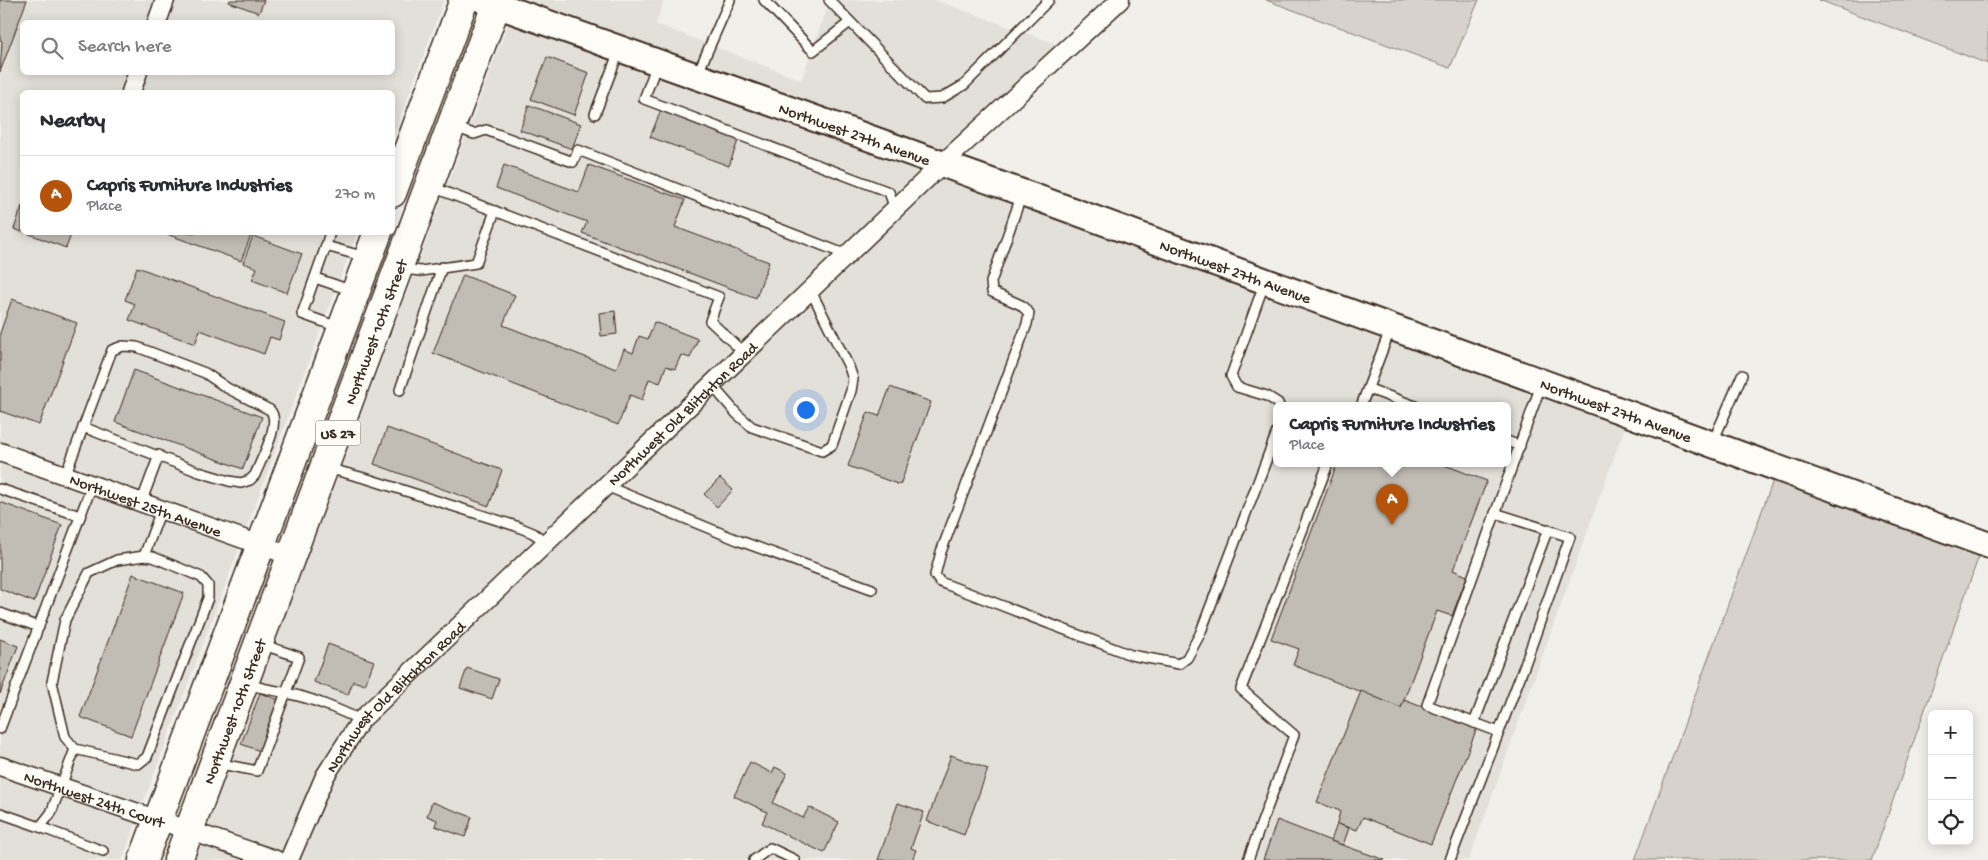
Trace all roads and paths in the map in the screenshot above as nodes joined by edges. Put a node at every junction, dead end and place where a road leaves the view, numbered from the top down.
1 (165, 0) edge
2 (464, 0) edge
3 (730, 0) edge
4 (764, 0) edge
5 (829, 0) edge
6 (1049, 0) edge
7 (1120, 0) edge
8 (493, 2) edge
9 (157, 20) edge
10 (850, 22) junction
11 (620, 49) junction
12 (658, 62) junction
13 (137, 75) edge
14 (696, 76) junction
15 (131, 90) edge
16 (595, 114) dead end
17 (452, 126) junction
18 (942, 164) junction
19 (398, 165) edge
20 (395, 179) edge
21 (429, 186) junction
22 (1022, 193) junction
23 (895, 209) junction
24 (495, 211) junction
25 (329, 235) edge
26 (377, 235) edge
27 (326, 246) junction
28 (847, 254) junction
29 (369, 258) junction
30 (442, 267) junction
31 (399, 268) junction
32 (315, 278) junction
33 (1265, 281) junction
34 (810, 289) junction
35 (356, 292) junction
36 (1391, 327) junction
37 (342, 328) junction
38 (744, 353) junction
39 (1742, 375) dead end
40 (1542, 382) junction
41 (711, 384) junction
42 (1369, 389) junction
43 (400, 390) dead end
44 (1276, 402) edge
45 (1363, 402) edge
46 (1404, 402) edge
47 (83, 427) junction
48 (1273, 442) edge
49 (1511, 443) edge
50 (1712, 444) junction
51 (1520, 446) junction
52 (0, 452) edge
53 (159, 455) junction
54 (325, 467) junction
55 (1327, 467) edge
56 (65, 476) junction
57 (92, 485) junction
58 (606, 486) junction
59 (0, 489) edge
60 (141, 503) junction
61 (161, 510) junction
62 (1495, 513) junction
63 (80, 516) junction
64 (1548, 529) junction
65 (546, 542) junction
66 (261, 545) junction
67 (1988, 545) edge
68 (144, 556) junction
69 (292, 556) junction
70 (872, 589) dead end
71 (0, 613) edge
72 (39, 627) junction
73 (259, 643) junction
74 (244, 683) junction
75 (287, 693) junction
76 (361, 720) junction
77 (1474, 723) junction
78 (0, 727) edge
79 (1499, 732) junction
80 (75, 749) junction
81 (214, 763) junction
82 (0, 766) edge
83 (60, 786) junction
84 (0, 813) edge
85 (158, 819) junction
86 (40, 827) junction
87 (189, 829) junction
88 (103, 851) dead end
89 (143, 860) edge
90 (178, 860) edge
91 (276, 860) edge
92 (289, 860) edge
93 (754, 860) edge
94 (795, 860) edge
95 (1248, 860) edge
96 (1450, 860) edge

1 - 9 street
2 - 19 highway
3 - 14 lane
4 - 10 lane
5 - 10 lane
6 - 10 lane
7 - 18 street, Northwest Old Blitchton Road
8 - 11 street, Northwest 27th Avenue
8 - 17 highway, Northwest 10th Street / US 27
11 - 12 street, Northwest 27th Avenue
11 - 16 lane
12 - 14 street, Northwest 27th Avenue
12 - 23 lane
13 - 15 street
14 - 18 street, Northwest 27th Avenue
17 - 21 highway, Northwest 10th Street / US 27
17 - 28 lane
18 - 22 street, Northwest 27th Avenue
18 - 23 street, Northwest Old Blitchton Road
19 - 20 highway
21 - 24 lane
21 - 31 highway, Northwest 10th Street / US 27
22 - 33 street, Northwest 27th Avenue
22 - 48 lane
23 - 28 street, Northwest Old Blitchton Road
24 - 30 lane
24 - 38 lane
25 - 27 lane
26 - 29 highway, Northwest 10th Street / US 27
27 - 29 lane
27 - 32 lane
28 - 34 street, Northwest Old Blitchton Road
29 - 31 highway
29 - 35 highway, Northwest 10th Street / US 27
30 - 31 lane
30 - 43 lane
31 - 54 highway, Northwest 10th Street / US 27
32 - 35 lane
32 - 37 lane
33 - 36 street, Northwest 27th Avenue
33 - 44 lane
34 - 38 street, Northwest Old Blitchton Road
34 - 41 lane
35 - 37 highway, Northwest 10th Street / US 27
36 - 40 street, Northwest 27th Avenue
36 - 42 lane
37 - 66 highway, Northwest 10th Street / US 27
38 - 41 street, Northwest Old Blitchton Road
39 - 50 lane
40 - 50 street, Northwest 27th Avenue
40 - 51 lane
41 - 58 street, Northwest Old Blitchton Road
42 - 45 lane
42 - 46 lane
47 - 53 lane
47 - 53 lane
47 - 56 lane
49 - 51 lane
50 - 67 street, Northwest 27th Avenue
51 - 62 lane
52 - 56 street, Northwest 25th Avenue
53 - 60 lane
54 - 65 lane
54 - 69 highway, Northwest 10th Street / US 27
55 - 95 lane
56 - 57 street, Northwest 25th Avenue
57 - 60 street, Northwest 25th Avenue
57 - 63 lane
58 - 65 street, Northwest Old Blitchton Road
58 - 70 lane
59 - 63 lane
60 - 61 street, Northwest 25th Avenue
61 - 66 street, Northwest 25th Avenue
61 - 68 lane
62 - 64 lane
62 - 77 lane
63 - 72 lane
64 - 77 lane
64 - 79 lane
65 - 76 street, Northwest Old Blitchton Road
66 - 69 street, Northwest 25th Avenue
66 - 85 highway, Northwest 10th Street / US 27
68 - 80 lane
68 - 80 lane
69 - 73 highway, Northwest 10th Street / US 27
71 - 72 lane
72 - 78 lane
73 - 74 highway, Northwest 10th Street / US 27
73 - 75 lane
74 - 75 lane
74 - 81 highway, Northwest 10th Street / US 27
75 - 76 lane
75 - 81 lane
76 - 92 street, Northwest Old Blitchton Road
77 - 79 lane
79 - 96 lane
80 - 83 lane
81 - 87 highway, Northwest 10th Street / US 27
82 - 83 street, Northwest 24th Court
83 - 85 street, Northwest 24th Court
83 - 86 lane
84 - 86 lane
85 - 87 street, Northwest 24th Court
85 - 89 highway, Northwest 10th Street / US 27
86 - 88 lane
87 - 90 highway, Northwest 10th Street / US 27
87 - 91 street, Northwest 24th Court
93 - 94 lane

